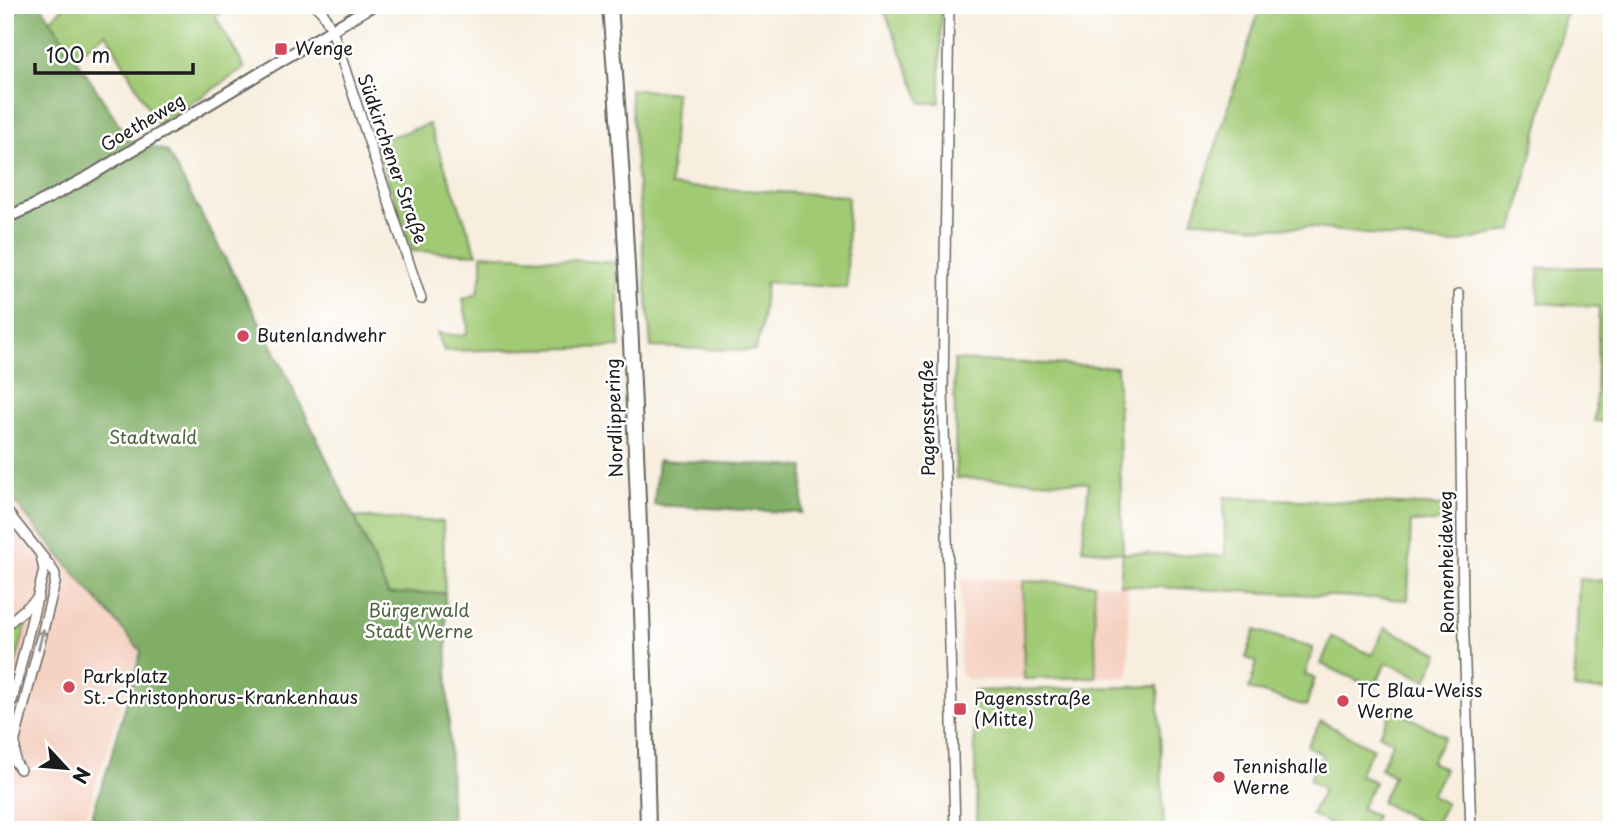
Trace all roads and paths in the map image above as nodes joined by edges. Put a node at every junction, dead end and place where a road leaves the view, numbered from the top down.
1 (316, 5) edge
2 (373, 5) edge
3 (610, 5) edge
4 (949, 5) edge
5 (331, 30) junction
6 (5, 218) edge
7 (1459, 294) dead end
8 (421, 299) dead end
9 (5, 509) edge
10 (39, 551) junction
11 (38, 598) junction
12 (5, 626) edge
13 (9, 700) edge
14 (24, 705) junction
15 (20, 769) dead end
16 (648, 830) edge
17 (955, 830) edge
18 (1471, 830) edge

1 - 5 street, Südkirchener Straße
2 - 5 street
3 - 16 main road, Nordlippering
4 - 17 street, Pagensstraße
5 - 6 street, Goetheweg
5 - 8 street, Südkirchener Straße
7 - 18 street, Ronnenheideweg
9 - 10 street
10 - 11 street
14 -> 10 street
11 - 12 street
11 - 13 street
13 - 14 street
14 - 15 street

